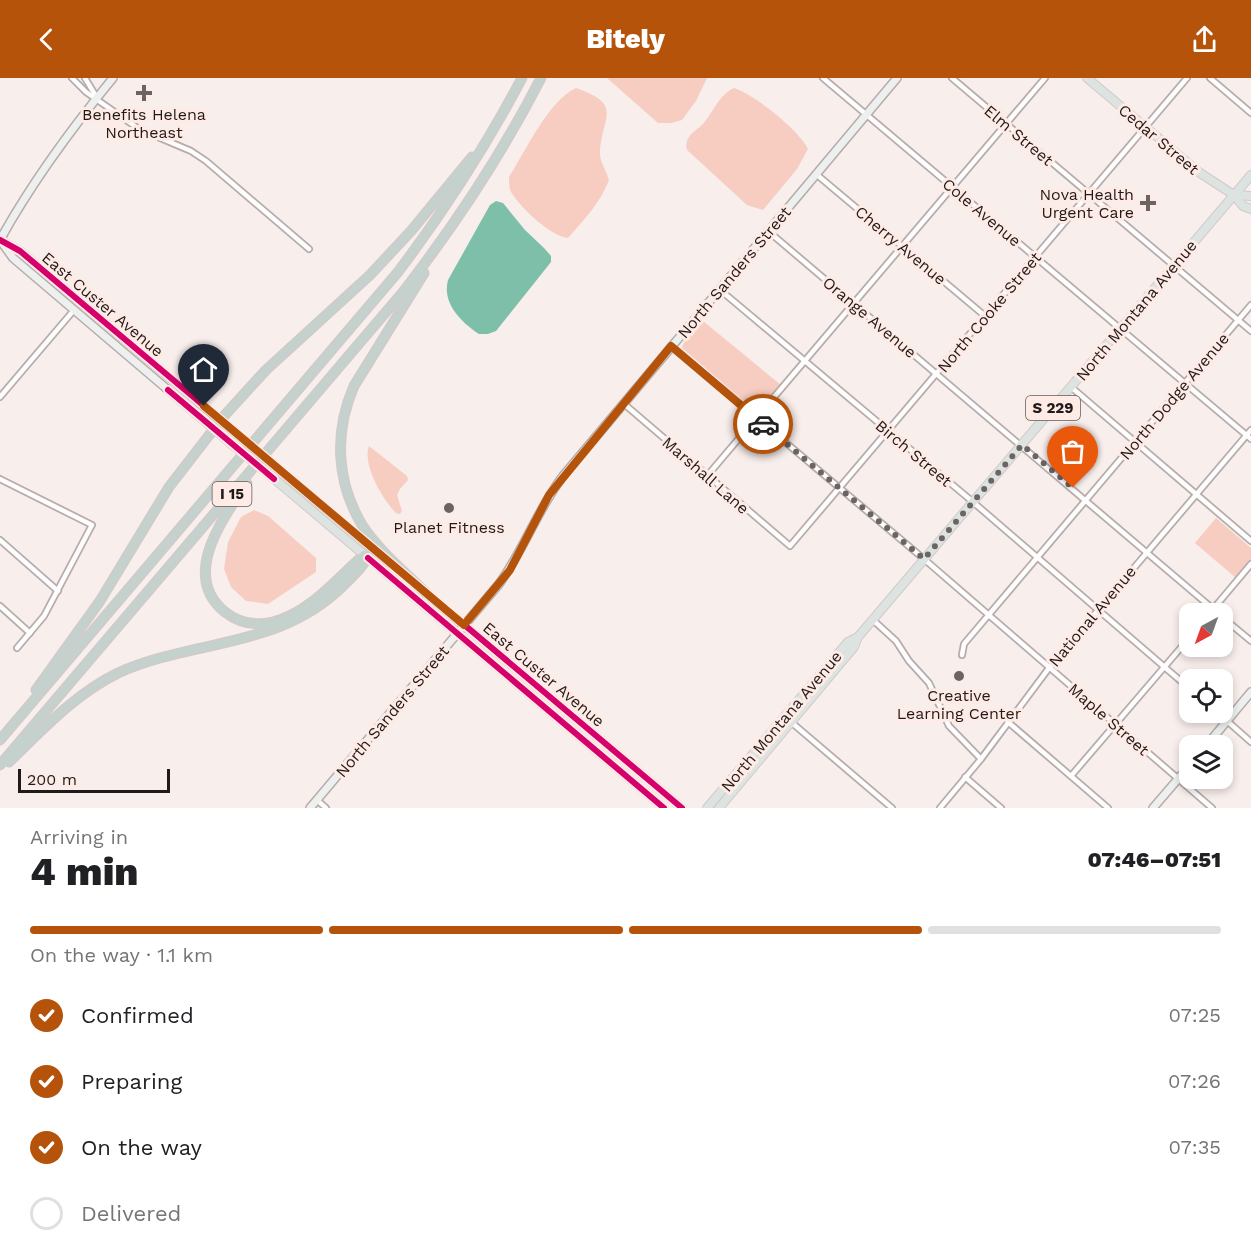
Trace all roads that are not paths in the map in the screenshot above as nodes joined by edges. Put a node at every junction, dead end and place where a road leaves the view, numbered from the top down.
1 (72, 78) edge
2 (85, 78) edge
3 (113, 78) edge
4 (522, 78) edge
5 (541, 78) edge
6 (824, 78) edge
7 (897, 78) edge
8 (952, 78) edge
9 (1045, 78) edge
10 (1087, 78) edge
11 (1187, 78) edge
12 (1210, 78) edge
13 (97, 98) junction
14 (1251, 113) edge
15 (867, 114) junction
16 (1006, 124) junction
17 (1145, 127) junction
18 (491, 133) junction
19 (816, 174) junction
20 (1251, 175) edge
21 (952, 187) junction
22 (1089, 194) junction
23 (1234, 195) junction
24 (1251, 196) edge
25 (1251, 209) edge
26 (458, 218) junction
27 (768, 231) junction
28 (0, 240) edge
29 (902, 246) junction
30 (309, 249) dead end
31 (1035, 257) junction
32 (1174, 266) junction
33 (719, 289) junction
34 (854, 304) junction
35 (1251, 305) edge
36 (74, 310) junction
37 (985, 316) junction
38 (1238, 320) junction
39 (1121, 328) junction
40 (1251, 331) edge
41 (671, 346) junction
42 (805, 361) junction
43 (936, 374) junction
44 (1185, 383) junction
45 (1071, 387) junction
46 (0, 397) edge
47 (623, 403) junction
48 (756, 419) junction
49 (220, 420) junction
50 (214, 429) junction
51 (1251, 429) edge
52 (888, 431) junction
53 (284, 434) junction
54 (1249, 437) edge
55 (1135, 441) junction
56 (1022, 445) junction
57 (707, 476) junction
58 (0, 479) edge
59 (839, 489) junction
60 (1196, 494) junction
61 (1086, 499) junction
62 (973, 502) junction
63 (0, 540) edge
64 (1251, 541) edge
65 (790, 546) joint
66 (373, 549) junction
67 (1147, 552) junction
68 (366, 557) junction
69 (1037, 558) junction
70 (924, 559) junction
71 (1251, 564) edge
72 (58, 591) junction
73 (426, 593) junction
74 (1202, 603) edge
75 (1218, 603) edge
76 (0, 606) edge
77 (1098, 610) junction
78 (988, 616) junction
79 (873, 620) junction
80 (464, 625) junction
81 (1233, 626) edge
82 (30, 633) junction
83 (457, 634) junction
84 (858, 637) junction
85 (1251, 641) edge
86 (17, 648) dead end
87 (1179, 650) edge
88 (962, 655) dead end
89 (1164, 667) junction
90 (1049, 668) junction
91 (1179, 680) edge
92 (1251, 692) edge
93 (1233, 714) edge
94 (791, 722) junction
95 (1008, 722) junction
96 (1225, 723) edge
97 (1229, 723) edge
98 (1115, 724) junction
99 (1215, 735) edge
100 (0, 740) edge
101 (1251, 742) edge
102 (981, 759) junction
103 (0, 765) edge
104 (0, 771) edge
105 (1071, 776) junction
106 (965, 777) junction
107 (1178, 779) junction
108 (317, 800) junction
109 (310, 808) edge
110 (326, 808) edge
111 (664, 808) edge
112 (682, 808) edge
113 (707, 808) edge
114 (719, 808) edge
115 (892, 808) edge
116 (940, 808) edge
117 (1001, 808) edge
118 (1108, 808) edge
119 (1153, 808) edge
120 (1212, 808) edge

1 - 13 street
2 - 13 street
3 - 13 street
4 - 18 highway, I 15
5 - 26 highway, I 15
6 - 15 street, Cole Avenue
7 - 15 street, North Sanders Street
8 - 16 street, Elm Street
9 - 16 street
10 - 17 main road, Cedar Street
11 - 17 street, North Cooke Street
12 - 14 street
13 - 28 street
13 - 30 street
15 - 19 street, North Sanders Street
15 - 21 street, Cole Avenue
16 - 21 street
16 - 22 street, Elm Street
17 - 22 street, North Cooke Street
17 - 23 main road, Cedar Street
18 - 49 highway
18 - 100 highway, I 15
19 - 27 street, North Sanders Street
19 - 29 street, Cherry Avenue
20 - 23 main road, North Montana Avenue / S 229
21 - 29 street
21 - 31 street, Cole Avenue
22 - 31 street, North Cooke Street
22 - 32 street, Elm Street
23 - 24 main road
23 - 25 main road, Cedar Street
23 - 32 main road, North Montana Avenue / S 229
26 - 53 highway, I 15
26 - 73 highway
27 - 33 street, North Sanders Street
27 - 34 street, Orange Avenue
28 - 36 street, East Custer Avenue
28 - 49 street, East Custer Avenue
29 - 34 street
29 - 37 street, Cherry Avenue
31 - 37 street, North Cooke Street
31 - 39 street, Cole Avenue
32 - 38 street, Elm Street
32 - 39 main road, North Montana Avenue / S 229
33 - 41 street, North Sanders Street
33 - 42 street, Birch Street
34 - 42 street
34 - 43 street, Orange Avenue
35 - 38 street, North Dodge Avenue
36 - 46 street
36 - 50 street, East Custer Avenue
37 - 43 street, North Cooke Street
38 - 40 street, Elm Street
38 - 44 street, North Dodge Avenue
39 - 44 street, Cole Avenue
39 - 45 main road, North Montana Avenue / S 229
41 - 47 street, North Sanders Street
41 - 48 street
42 - 48 street
42 - 52 street, Birch Street
43 - 52 street, North Cooke Street
43 - 56 street, Orange Avenue
44 - 54 street, Cole Avenue
44 - 55 street, North Dodge Avenue
45 - 55 street
45 - 56 main road, North Montana Avenue / S 229
47 - 57 street, Marshall Lane
47 - 80 street, North Sanders Street
48 - 57 street
48 - 59 street, Maple Street
49 - 50 highway
49 - 66 main road, East Custer Avenue, bridge
50 - 68 main road, East Custer Avenue, bridge
50 - 100 highway
51 - 54 street, National Avenue
52 - 59 street, North Cooke Street
52 - 62 street, Birch Street
53 - 68 highway
53 - 103 highway, I 15
54 - 60 street, National Avenue
55 - 60 street
55 - 61 street, North Dodge Avenue
56 - 61 street, Orange Avenue
56 - 62 main road, North Montana Avenue / S 229
57 - 65 street, Marshall Lane
58 - 72 street
59 - 65 street, North Cooke Street
59 - 70 street, Maple Street
60 - 64 street
60 - 67 street, National Avenue
61 - 67 street, Orange Avenue
61 - 69 street, North Dodge Avenue
62 - 69 street, Birch Street
62 - 70 main road, North Montana Avenue / S 229
63 - 72 street
66 - 68 highway
66 - 73 main road, East Custer Avenue
67 - 74 street, Orange Avenue
67 - 77 street, National Avenue
68 - 83 main road, East Custer Avenue
68 - 104 highway
69 - 77 street, Birch Street
69 - 78 street, North Dodge Avenue
70 - 78 street, Maple Street
70 - 79 main road, North Montana Avenue / S 229
71 - 75 street
72 - 82 street
73 - 80 main road, East Custer Avenue
76 - 82 street
77 - 89 street, Birch Street
77 - 90 street, National Avenue
78 - 88 street, North Dodge Avenue
78 - 90 street, Maple Street
79 - 84 main road, North Montana Avenue / S 229
79 - 102 street
80 - 83 street, North Sanders Street
80 - 112 main road, East Custer Avenue
81 - 85 street
82 - 86 street
83 - 108 street, North Sanders Street
83 - 111 main road, East Custer Avenue
84 - 94 main road, North Montana Avenue / S 229
84 - 113 main road, North Montana Avenue / S 229
87 - 89 street
89 - 91 street, Birch Street
89 - 98 street
90 - 95 street, National Avenue
90 - 98 street, Maple Street
92 - 93 street
94 - 114 main road, North Montana Avenue / S 229
94 - 115 street
95 - 102 street, National Avenue
95 - 105 street
96 - 99 street
97 - 101 street
98 - 105 street
98 - 107 street, Maple Street
102 - 106 street, National Avenue
105 - 118 street
106 - 116 street, National Avenue
106 - 117 street
107 - 119 street
107 - 120 street, Maple Street
108 - 109 street, North Sanders Street
108 - 110 street

